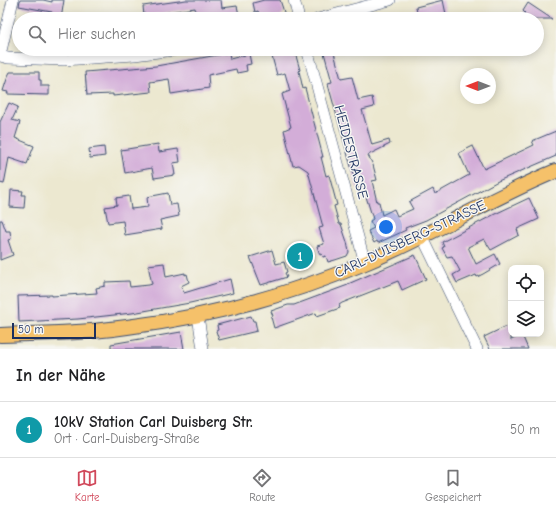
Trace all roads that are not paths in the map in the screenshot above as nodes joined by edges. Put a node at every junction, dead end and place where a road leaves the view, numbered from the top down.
1 (13, 0) edge
2 (294, 0) edge
3 (390, 0) edge
4 (297, 12) edge
5 (345, 12) edge
6 (0, 56) edge
7 (134, 56) edge
8 (309, 56) edge
9 (556, 171) edge
10 (422, 236) junction
11 (365, 263) junction
12 (198, 316) junction
13 (0, 335) edge
14 (204, 349) edge
15 (477, 349) edge

1 - 6 street
2 - 4 street
3 - 5 street
6 - 7 street
8 - 11 street, HEIDESTRASSE
9 - 10 main road, CARL-DUISBERG-STRASSE
10 - 11 main road, CARL-DUISBERG-STRASSE
10 - 15 street
11 - 12 main road, CARL-DUISBERG-STRASSE
12 - 13 main road, CARL-DUISBERG-STRASSE
12 - 14 street

